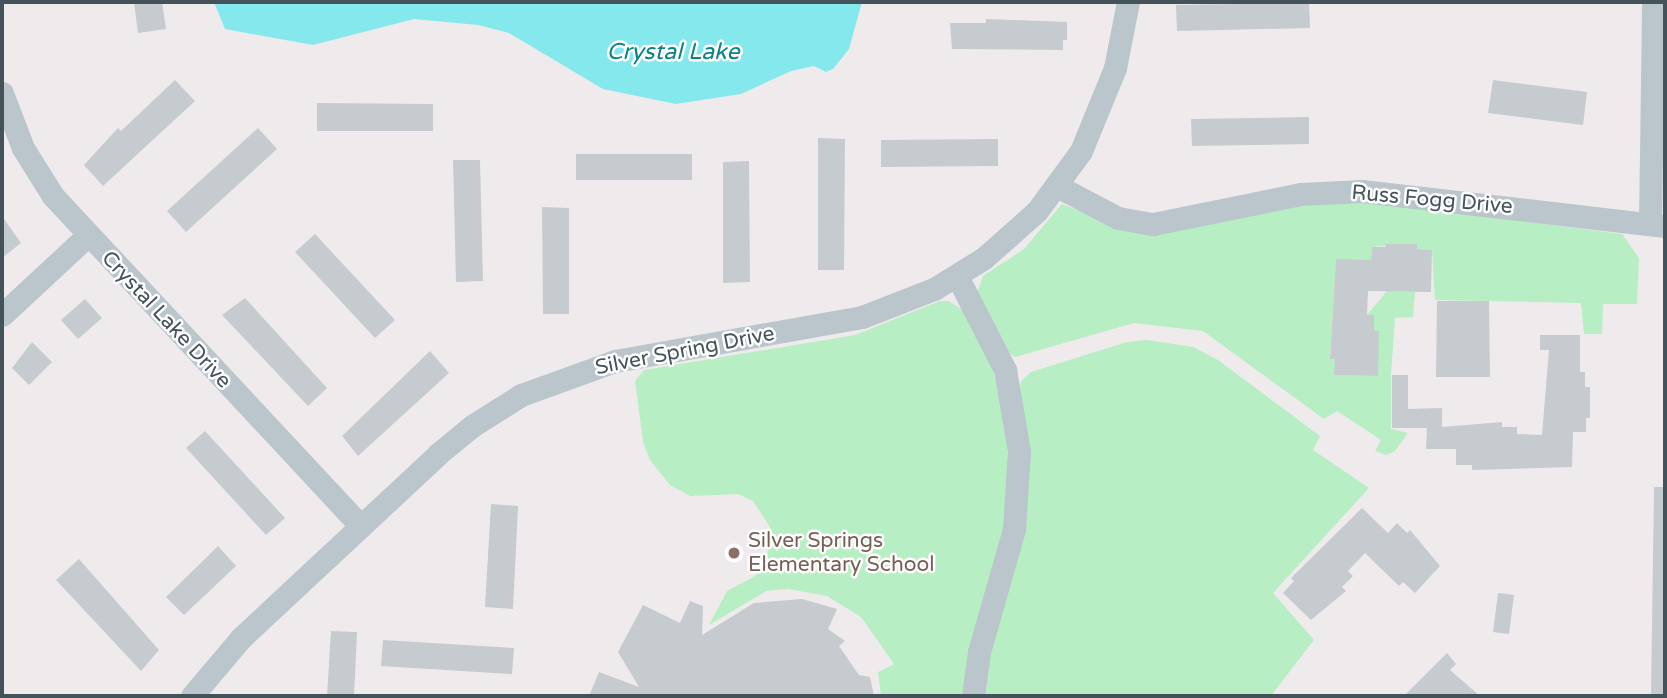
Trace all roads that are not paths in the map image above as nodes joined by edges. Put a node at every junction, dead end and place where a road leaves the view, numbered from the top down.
1 (1128, 2) edge
2 (1653, 2) edge
3 (2, 93) edge
4 (1057, 186) junction
5 (1658, 225) edge
6 (87, 236) junction
7 (957, 276) junction
8 (2, 315) edge
9 (361, 526) junction
10 (192, 696) edge
11 (973, 696) edge

1 - 4 street, Silver Spring Drive
2 - 5 street
3 - 6 street, Crystal Lake Drive
4 - 5 street, Russ Fogg Drive
4 - 7 street, Silver Spring Drive
6 - 8 street
6 - 9 street, Crystal Lake Drive
7 - 9 street, Silver Spring Drive
7 - 11 street
9 - 10 street, Silver Spring Drive

